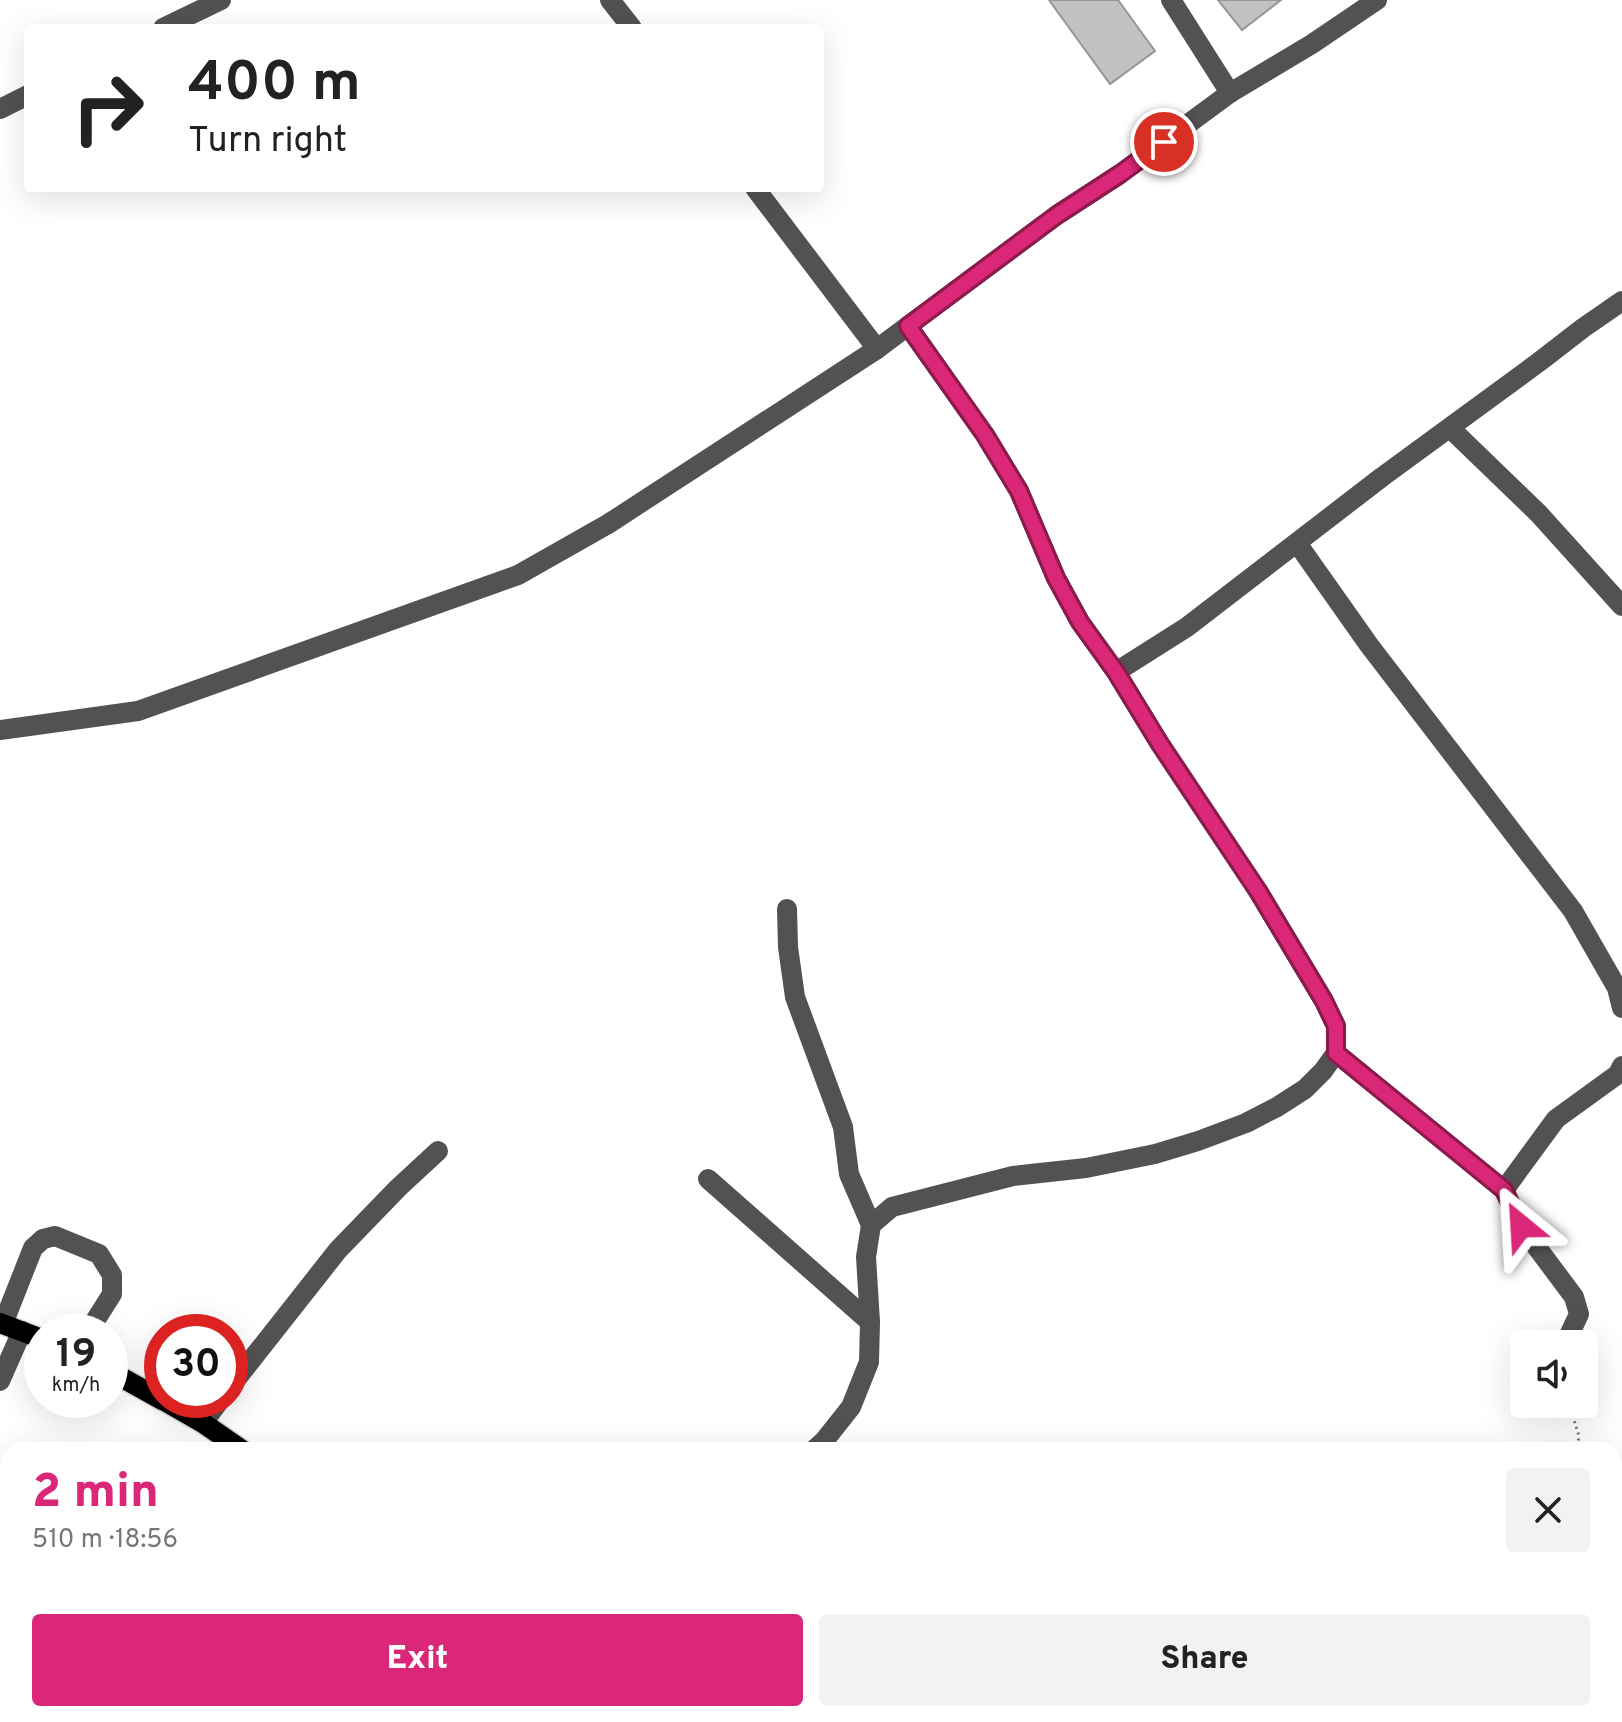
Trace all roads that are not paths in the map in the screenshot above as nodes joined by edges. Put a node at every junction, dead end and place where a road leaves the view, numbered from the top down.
1 (221, 0) edge
2 (610, 0) edge
3 (1171, 0) edge
4 (1377, 0) edge
5 (171, 24) edge
6 (629, 24) edge
7 (1230, 93) junction
8 (24, 97) edge
9 (0, 109) edge
10 (758, 192) edge
11 (1622, 301) edge
12 (908, 326) junction
13 (877, 349) junction
14 (1450, 428) junction
15 (1297, 543) junction
16 (1622, 606) edge
17 (1116, 672) junction
18 (0, 730) edge
19 (787, 909) dead end
20 (1622, 1008) edge
21 (1336, 1053) junction
22 (1622, 1066) edge
23 (438, 1151) dead end
24 (708, 1179) dead end
25 (1504, 1190) junction
26 (871, 1225) junction
27 (99, 1314) edge
28 (870, 1322) junction
29 (9, 1326) edge
30 (1572, 1330) edge
31 (248, 1364) edge
32 (0, 1381) edge
33 (194, 1418) edge
34 (207, 1418) edge
35 (203, 1423) junction
36 (230, 1442) edge
37 (827, 1442) edge

1 - 5 street
2 - 6 street
3 - 7 street
4 - 7 street
7 - 12 street
8 - 9 street
10 - 13 street
11 - 14 street
12 - 13 street
12 - 17 street
13 - 18 street
14 - 15 street
14 - 16 street
15 - 17 street
15 - 20 street
17 - 21 street
19 - 26 street
21 - 25 street
21 - 26 street
22 - 25 street
23 - 31 street
24 - 28 street
25 - 30 street
26 - 28 street
27 - 29 street
28 - 37 street
29 - 32 street
33 - 35 main road
34 - 35 street
35 - 36 main road

